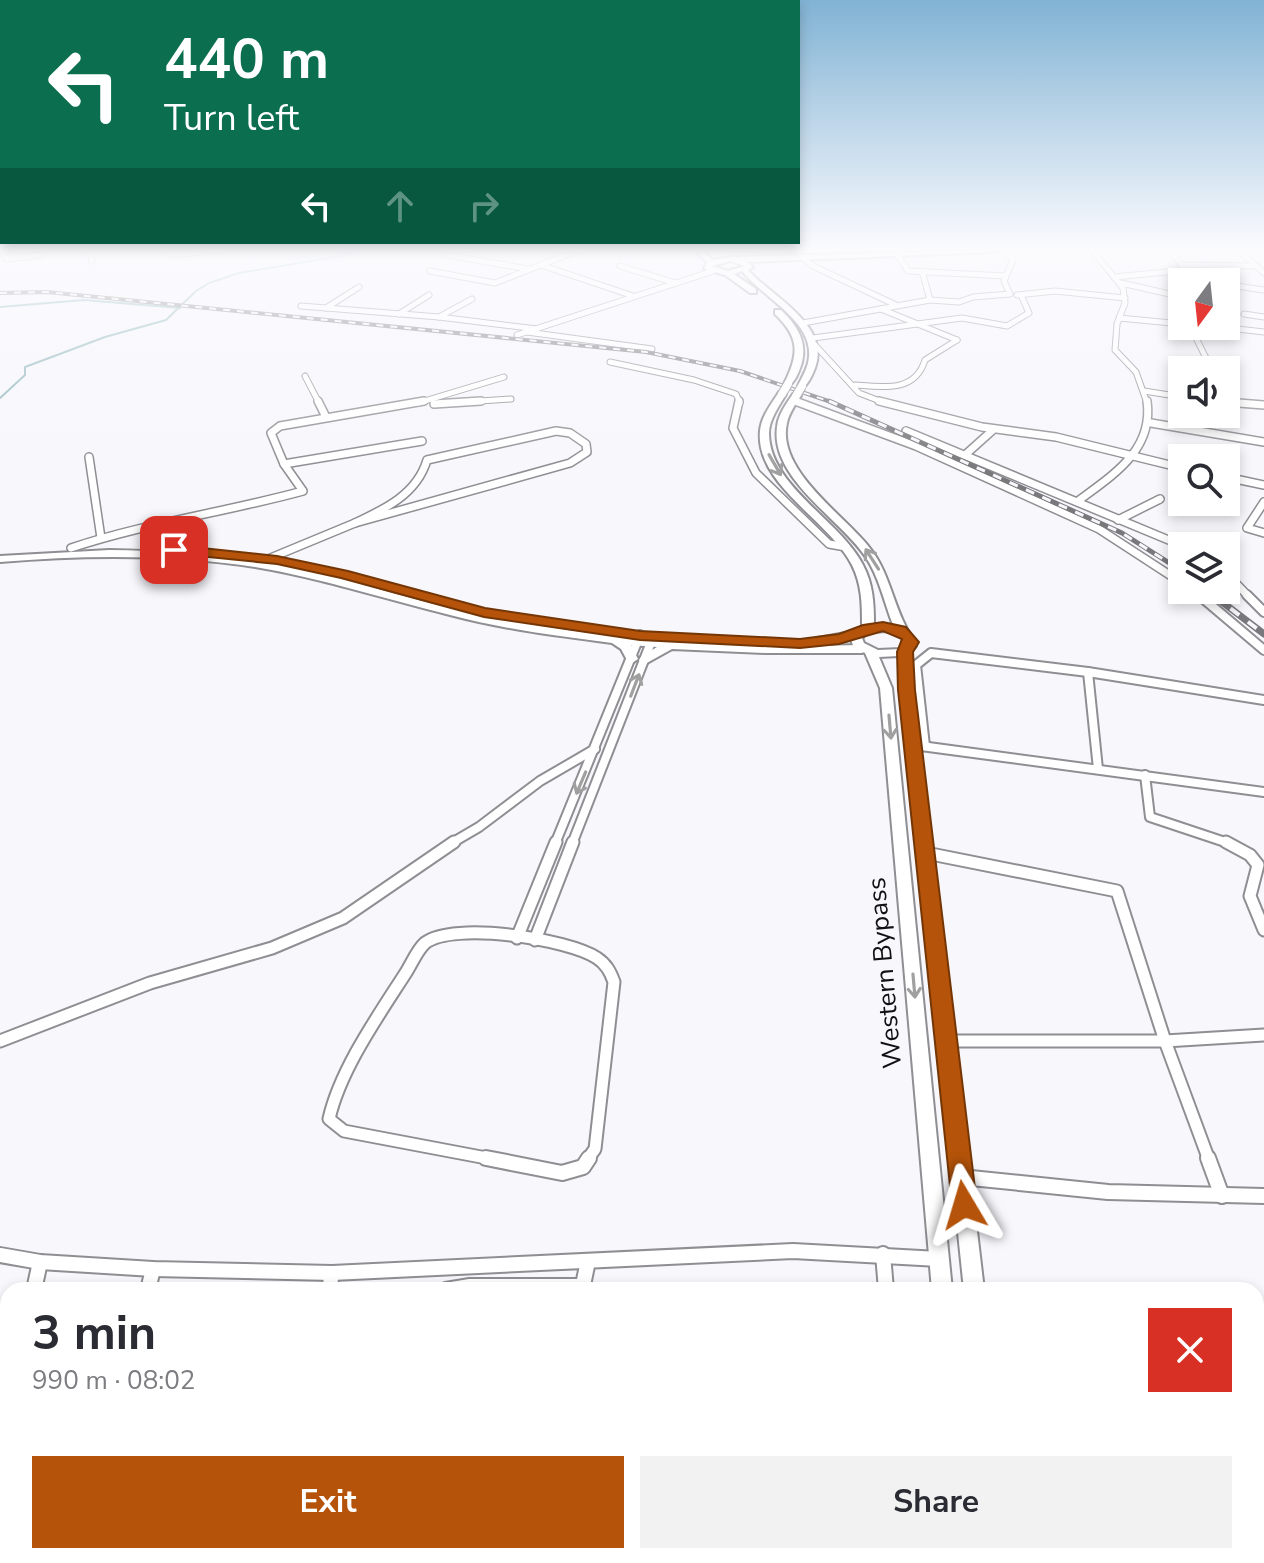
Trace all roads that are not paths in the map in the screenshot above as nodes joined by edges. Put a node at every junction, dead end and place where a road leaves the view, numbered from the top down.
1 (488, 323) edge
2 (555, 323) edge
3 (789, 323) edge
4 (803, 323) edge
5 (913, 323) edge
6 (936, 323) edge
7 (1118, 323) edge
8 (920, 326) junction
9 (537, 329) junction
10 (1240, 329) edge
11 (527, 332) junction
12 (1264, 332) edge
13 (517, 335) dead end
14 (814, 342) junction
15 (652, 349) dead end
16 (610, 362) dead end
17 (305, 376) dead end
18 (504, 377) dead end
19 (855, 385) junction
20 (1144, 391) junction
21 (797, 394) junction
22 (1168, 395) edge
23 (511, 399) dead end
24 (1240, 403) edge
25 (414, 404) junction
26 (1264, 405) edge
27 (326, 417) junction
28 (1151, 423) junction
29 (994, 429) junction
30 (906, 431) dead end
31 (422, 441) dead end
32 (1264, 442) edge
33 (965, 455) junction
34 (1133, 456) junction
35 (89, 457) dead end
36 (284, 464) junction
37 (1168, 465) edge
38 (1240, 480) edge
39 (1264, 485) edge
40 (1160, 499) dead end
41 (1078, 501) junction
42 (1264, 502) edge
43 (1118, 520) junction
44 (355, 523) junction
45 (1264, 533) edge
46 (101, 538) junction
47 (1168, 540) edge
48 (846, 547) junction
49 (71, 548) junction
50 (0, 556) edge
51 (268, 559) junction
52 (1168, 574) edge
53 (1240, 586) edge
54 (1212, 604) edge
55 (1263, 608) edge
56 (901, 631) junction
57 (862, 632) junction
58 (614, 639) junction
59 (645, 639) junction
60 (671, 645) junction
61 (1264, 650) edge
62 (867, 651) junction
63 (905, 652) junction
64 (638, 659) junction
65 (1088, 672) junction
66 (1264, 700) edge
67 (920, 746) junction
68 (595, 749) junction
69 (1098, 769) junction
70 (1145, 775) junction
71 (1264, 792) edge
72 (926, 853) junction
73 (1264, 930) edge
74 (517, 938) junction
75 (535, 940) junction
76 (1264, 1035) edge
77 (0, 1041) edge
78 (946, 1041) junction
79 (1165, 1041) junction
80 (961, 1177) junction
81 (1222, 1196) junction
82 (1264, 1196) edge
83 (883, 1254) junction
84 (0, 1255) edge
85 (939, 1259) junction
86 (588, 1261) junction
87 (40, 1262) junction
88 (153, 1269) junction
89 (332, 1273) junction
90 (36, 1282) edge
91 (150, 1282) edge
92 (330, 1282) edge
93 (584, 1282) edge
94 (885, 1282) edge
95 (941, 1282) edge
96 (973, 1282) edge

1 - 9 street
2 - 9 street
3 -> 48 main road
4 - 14 main road
5 - 8 street
6 - 8 street
7 - 20 street
8 - 14 street
8 - 19 street
9 - 11 street
10 - 12 street
11 - 13 street
11 - 15 street
14 - 19 street
14 - 21 main road
16 - 48 street
17 - 27 street
18 - 25 street
19 - 29 street
20 - 22 street
20 - 28 street
21 - 52 street
56 -> 21 main road
23 - 25 street
24 - 26 street
25 - 27 street
27 - 36 street
28 - 32 street
28 - 34 street
29 - 33 street
29 - 34 street
30 - 33 street
31 - 36 street
33 - 41 street
34 - 37 street
34 - 41 street
35 - 46 street
36 - 46 street
38 - 39 street
40 - 43 street
41 - 43 street
42 - 45 street
43 - 47 street
44 - 44 street
44 - 51 street
46 - 49 street
48 - 57 main road
49 - 50 main road
49 - 51 main road
50 - 58 main road
51 - 59 main road
53 - 55 street
54 - 61 street
56 - 57 main road
56 - 63 main road, Western Bypass
57 - 59 main road
57 - 62 main road, Western Bypass
58 - 59 main road
58 - 64 main road
59 - 60 main road
59 - 64 street
59 - 64 street
60 - 62 main road
60 - 64 main road
62 - 63 main road
62 -> 85 main road, Western Bypass
63 - 67 main road, Western Bypass
64 - 68 street
75 -> 64 street
65 - 66 street
65 - 67 street
65 - 69 street
67 - 69 street
67 - 72 main road, Western Bypass
68 -> 74 street
68 - 77 street
69 - 70 street
70 - 71 street
70 - 73 street
72 - 78 main road, Western Bypass
72 - 79 street
74 - 75 street
74 - 75 street
76 - 79 street
78 - 79 street
78 - 80 main road, Western Bypass
79 - 81 street
80 - 81 street
80 - 96 main road, Western Bypass
81 - 82 street
83 - 85 street
83 - 86 street
83 - 94 street
84 - 87 street
85 - 95 main road, Western Bypass
86 - 89 street
86 - 93 street
87 - 88 street
87 - 90 street
88 - 89 street
88 - 91 street
89 - 92 street

